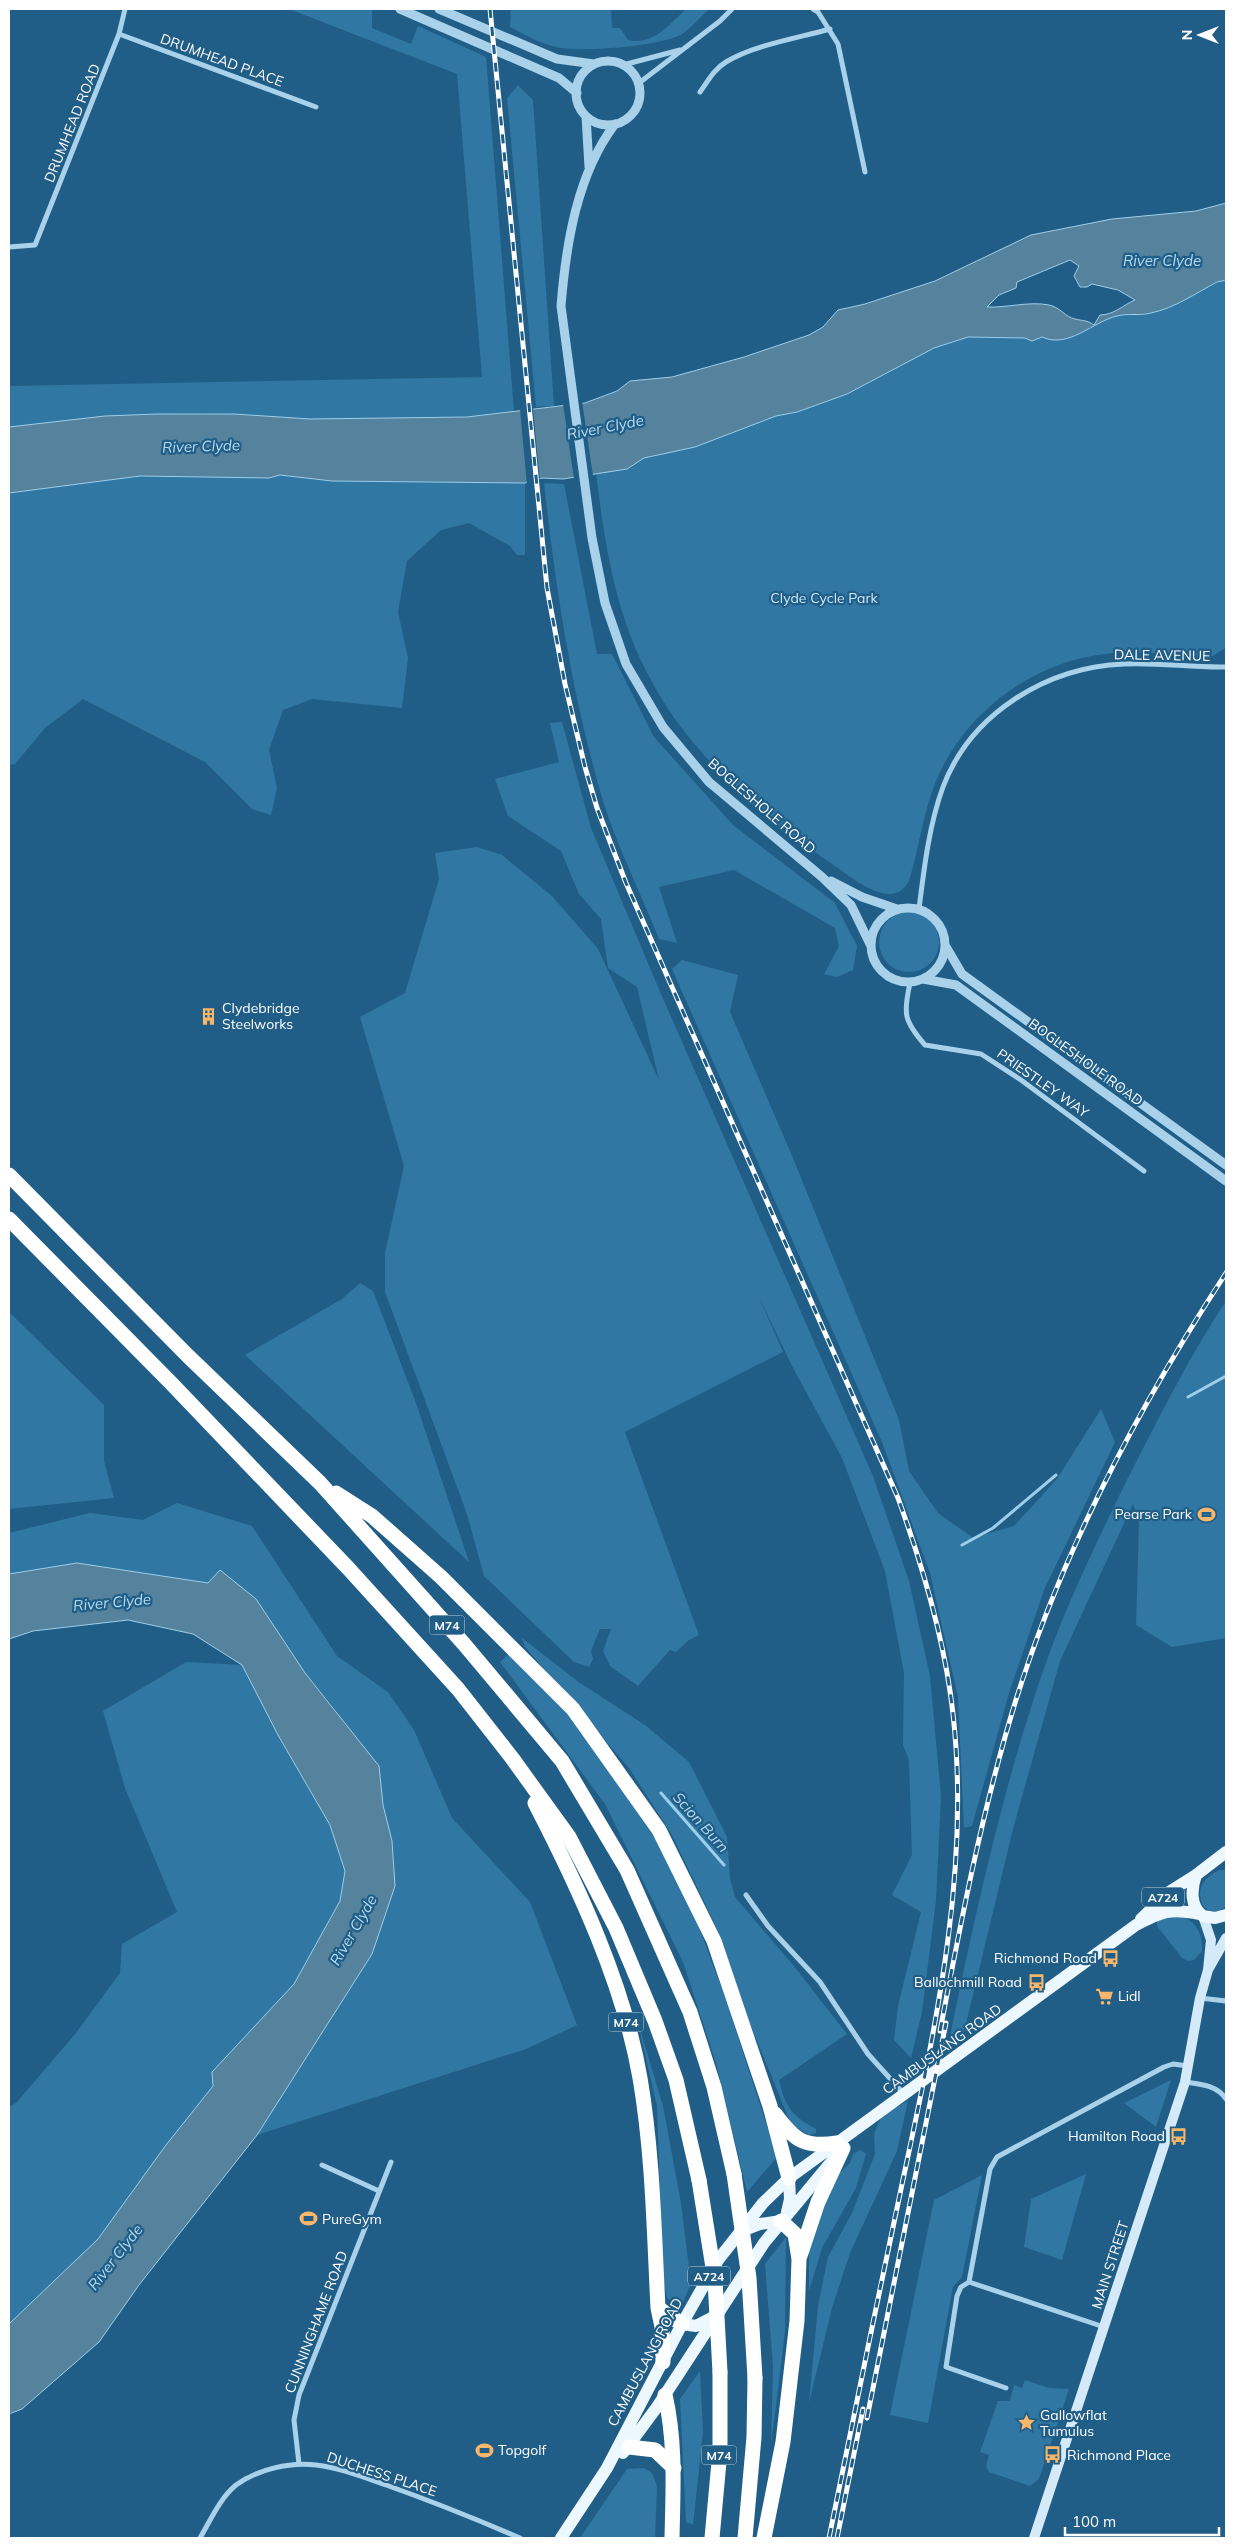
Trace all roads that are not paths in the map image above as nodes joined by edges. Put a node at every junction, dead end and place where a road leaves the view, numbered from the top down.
1 (125, 9) edge
2 (400, 9) edge
3 (438, 9) edge
4 (726, 9) edge
5 (732, 9) edge
6 (813, 9) edge
7 (720, 21) junction
8 (830, 29) junction
9 (119, 34) junction
10 (683, 50) junction
11 (594, 64) junction
12 (623, 65) junction
13 (639, 84) junction
14 (700, 92) dead end
15 (576, 93) junction
16 (316, 107) dead end
17 (586, 116) junction
18 (615, 124) junction
19 (588, 172) junction
20 (866, 172) dead end
21 (9, 247) edge
22 (1226, 667) edge
23 (822, 877) junction
24 (897, 909) junction
25 (920, 909) junction
26 (870, 944) junction
27 (945, 945) junction
28 (923, 979) junction
29 (910, 983) junction
30 (1226, 1165) edge
31 (1144, 1171) dead end
32 (9, 1175) edge
33 (1226, 1181) edge
34 (9, 1219) edge
35 (320, 1483) junction
36 (512, 1758) junction
37 (1226, 1852) edge
38 (1221, 1861) edge
39 (1196, 1875) junction
40 (746, 1895) dead end
41 (1201, 1915) junction
42 (1226, 1915) edge
43 (1136, 1924) junction
44 (1226, 1938) edge
45 (1208, 1970) junction
46 (1200, 1998) junction
47 (1226, 2001) edge
48 (1188, 2066) junction
49 (1185, 2082) junction
50 (904, 2095) junction
51 (1226, 2099) edge
52 (770, 2106) junction
53 (840, 2146) junction
54 (391, 2162) dead end
55 (322, 2165) dead end
56 (788, 2178) junction
57 (379, 2191) junction
58 (784, 2218) junction
59 (738, 2234) junction
60 (799, 2259) junction
61 (969, 2282) junction
62 (658, 2308) junction
63 (719, 2313) junction
64 (682, 2324) junction
65 (1104, 2327) junction
66 (663, 2362) junction
67 (1006, 2388) dead end
68 (666, 2395) junction
69 (629, 2447) junction
70 (299, 2464) junction
71 (607, 2468) junction
72 (674, 2468) junction
73 (200, 2538) edge
74 (520, 2538) edge
75 (561, 2538) edge
76 (672, 2538) edge
77 (712, 2538) edge
78 (745, 2538) edge
79 (764, 2538) edge
80 (1034, 2538) edge

1 - 9 street, DRUMHEAD ROAD
2 - 15 street
3 - 11 street
4 - 7 street
5 - 7 street
6 - 8 street
7 - 10 street
8 - 14 street
8 - 20 street
9 - 16 street, DRUMHEAD PLACE
9 - 21 street, DRUMHEAD ROAD
10 - 12 street
10 - 13 street
11 - 12 street
11 - 15 street
12 - 13 street
13 - 18 street
15 - 17 street
17 - 18 street
17 - 19 street
18 - 19 street
19 - 23 street, BOGLESHOLE ROAD
22 - 25 street, DALE AVENUE
23 - 24 street, BOGLESHOLE ROAD
23 - 26 street, BOGLESHOLE ROAD
24 - 25 street
24 - 26 street
25 - 27 street
26 - 29 street
27 - 28 street
27 - 30 street, BOGLESHOLE ROAD
28 - 29 street
28 - 33 street, BOGLESHOLE ROAD
29 - 31 street, PRIESTLEY WAY
32 - 35 highway, M74
34 - 36 highway, M74
35 - 52 highway, M74
35 - 78 highway, M74, bridge
36 - 62 highway, M74
36 - 77 highway, M74, bridge
37 - 38 main road
38 - 39 main road
39 - 41 main road
39 - 43 main road, A724
40 - 50 street
41 - 42 main road
41 - 43 main road, A724
41 - 45 main road
43 - 50 main road, CAMBUSLANG ROAD / A724
44 - 45 main road
45 - 46 main road
46 - 47 street
46 - 48 main road, MAIN STREET
48 - 49 main road, MAIN STREET
48 - 61 street
49 - 51 street
49 - 65 main road, MAIN STREET
50 - 53 main road, CAMBUSLANG ROAD / A724
52 - 53 highway, M74
52 - 56 highway, M74
53 - 56 main road, CAMBUSLANG ROAD / A724
53 - 58 main road, CAMBUSLANG ROAD / A724
53 - 60 highway
54 - 57 street, CUNNINGHAME ROAD
55 - 57 street
56 - 58 main road
56 - 59 main road, CAMBUSLANG ROAD / A724
57 - 70 street, CUNNINGHAME ROAD
58 - 59 main road
58 - 60 highway
58 - 63 main road, CAMBUSLANG ROAD / A724
59 - 64 main road, CAMBUSLANG ROAD / A724
60 - 79 highway
61 - 65 street
61 - 67 street
62 - 64 highway
62 - 66 highway, M74
63 - 64 main road
63 - 68 main road, CAMBUSLANG ROAD / A724
64 - 66 main road, CAMBUSLANG ROAD / A724
65 - 80 main road, MAIN STREET
66 - 68 main road
66 - 71 main road, CAMBUSLANG ROAD / A724
68 - 69 main road, CAMBUSLANG ROAD / A724
68 - 72 highway
69 - 71 main road, CAMBUSLANG ROAD / A724
69 - 72 highway
70 - 73 street, DUCHESS PLACE
70 - 74 street, DUCHESS PLACE
71 - 75 main road, CAMBUSLANG ROAD / A724
72 - 76 highway

